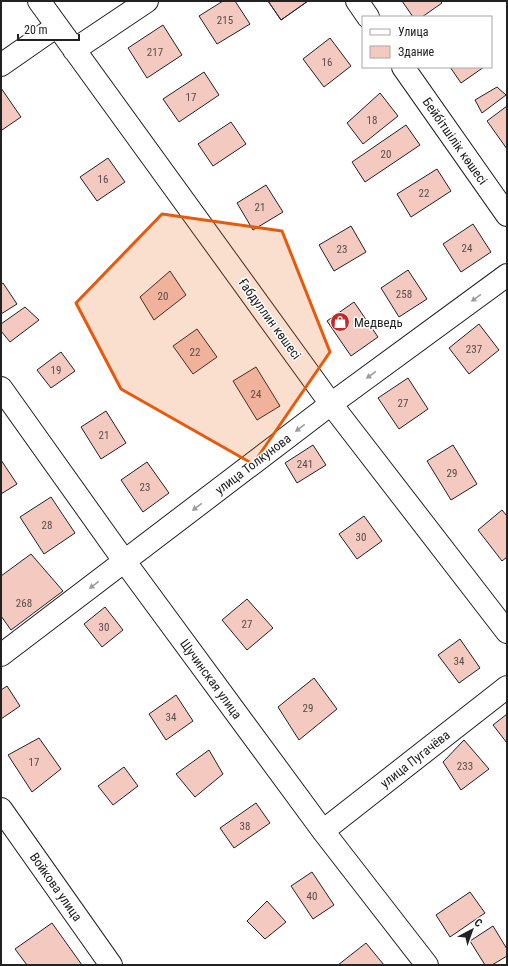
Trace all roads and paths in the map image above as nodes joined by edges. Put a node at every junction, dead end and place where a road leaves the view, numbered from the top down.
1 (38, 1) edge
2 (147, 1) edge
3 (357, 1) edge
4 (367, 16) edge
5 (57, 26) junction
6 (74, 50) junction
7 (1, 65) edge
8 (404, 68) edge
9 (507, 215) edge
10 (507, 275) edge
11 (1, 388) edge
12 (331, 404) junction
13 (125, 562) junction
14 (507, 632) edge
15 (1, 655) edge
16 (507, 686) edge
17 (1, 809) edge
18 (323, 831) junction
19 (111, 965) edge
20 (427, 965) edge

1 - 5 street, Ғабдуллин көшесі
2 - 6 street
3 - 4 street
5 - 6 street, Ғабдуллин көшесі
5 - 7 street
6 - 12 street, Ғабдуллин көшесі
8 - 9 street, Бейбітшілік көшесі
10 -> 12 street, улица Толкунова
11 - 13 street, Щучинская улица
12 -> 13 street, улица Толкунова
12 - 14 street, Ғабдуллин көшесі
13 -> 15 street, улица Толкунова
13 - 18 street, Щучинская улица
16 - 18 street, улица Пугачёва
17 - 19 street, Войкова улица
18 - 20 street, Щучинская улица

